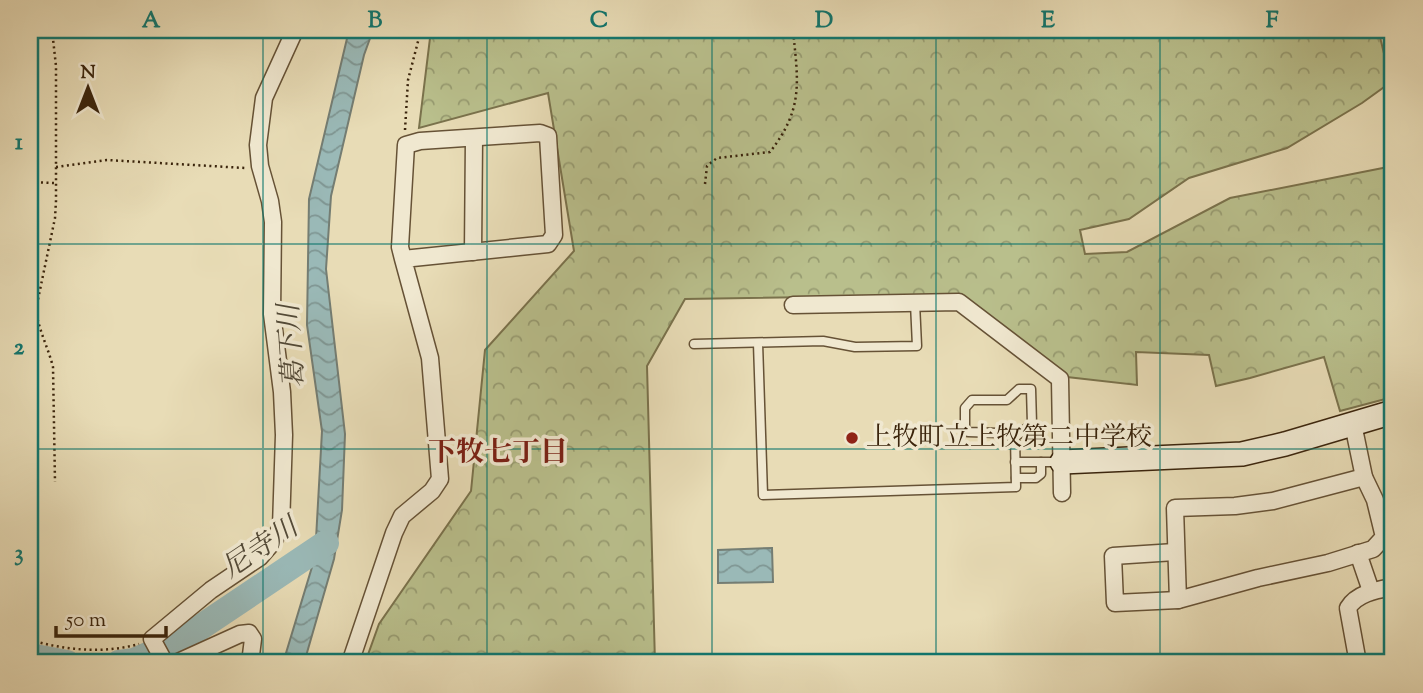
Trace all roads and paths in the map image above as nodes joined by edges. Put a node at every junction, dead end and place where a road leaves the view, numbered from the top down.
1 (52, 30) edge
2 (295, 30) edge
3 (421, 30) edge
4 (793, 30) edge
5 (474, 138) junction
6 (406, 145) junction
7 (260, 166) junction
8 (56, 167) junction
9 (30, 182) edge
10 (56, 183) junction
11 (705, 184) dead end
12 (474, 251) junction
13 (403, 259) junction
14 (915, 303) junction
15 (793, 305) dead end
16 (758, 342) junction
17 (694, 344) dead end
18 (1393, 412) edge
19 (1353, 424) junction
20 (1015, 438) junction
21 (1016, 462) junction
22 (1051, 462) junction
23 (1364, 477) junction
24 (1016, 478) junction
25 (55, 482) dead end
26 (1062, 493) dead end
27 (1175, 552) junction
28 (1358, 553) junction
29 (1393, 587) edge
30 (1370, 592) junction
31 (1178, 600) junction
32 (152, 639) junction
33 (30, 640) edge
34 (165, 663) edge
35 (176, 663) edge
36 (250, 663) edge
37 (350, 663) edge
38 (1358, 663) edge

1 - 8 path
2 - 7 street
3 - 6 path
4 - 11 path
5 - 6 street
5 - 12 street
5 - 12 street
6 - 13 street
7 - 8 path
7 - 32 street
8 - 10 path
9 - 10 path
10 - 25 path
12 - 13 street
13 - 37 street
14 - 15 street
14 - 16 lane
14 - 22 street
16 - 17 lane
16 - 24 lane
18 - 19 street
19 - 22 street
19 - 23 street
20 - 20 lane
20 - 21 lane
21 - 22 lane
21 - 24 lane
22 - 24 lane
22 - 26 street
23 - 27 street
23 - 28 street
27 - 31 street
27 - 31 street
28 - 30 street
28 - 31 street
29 - 30 street
30 - 38 street
32 - 33 path
32 - 34 street
35 - 36 street

